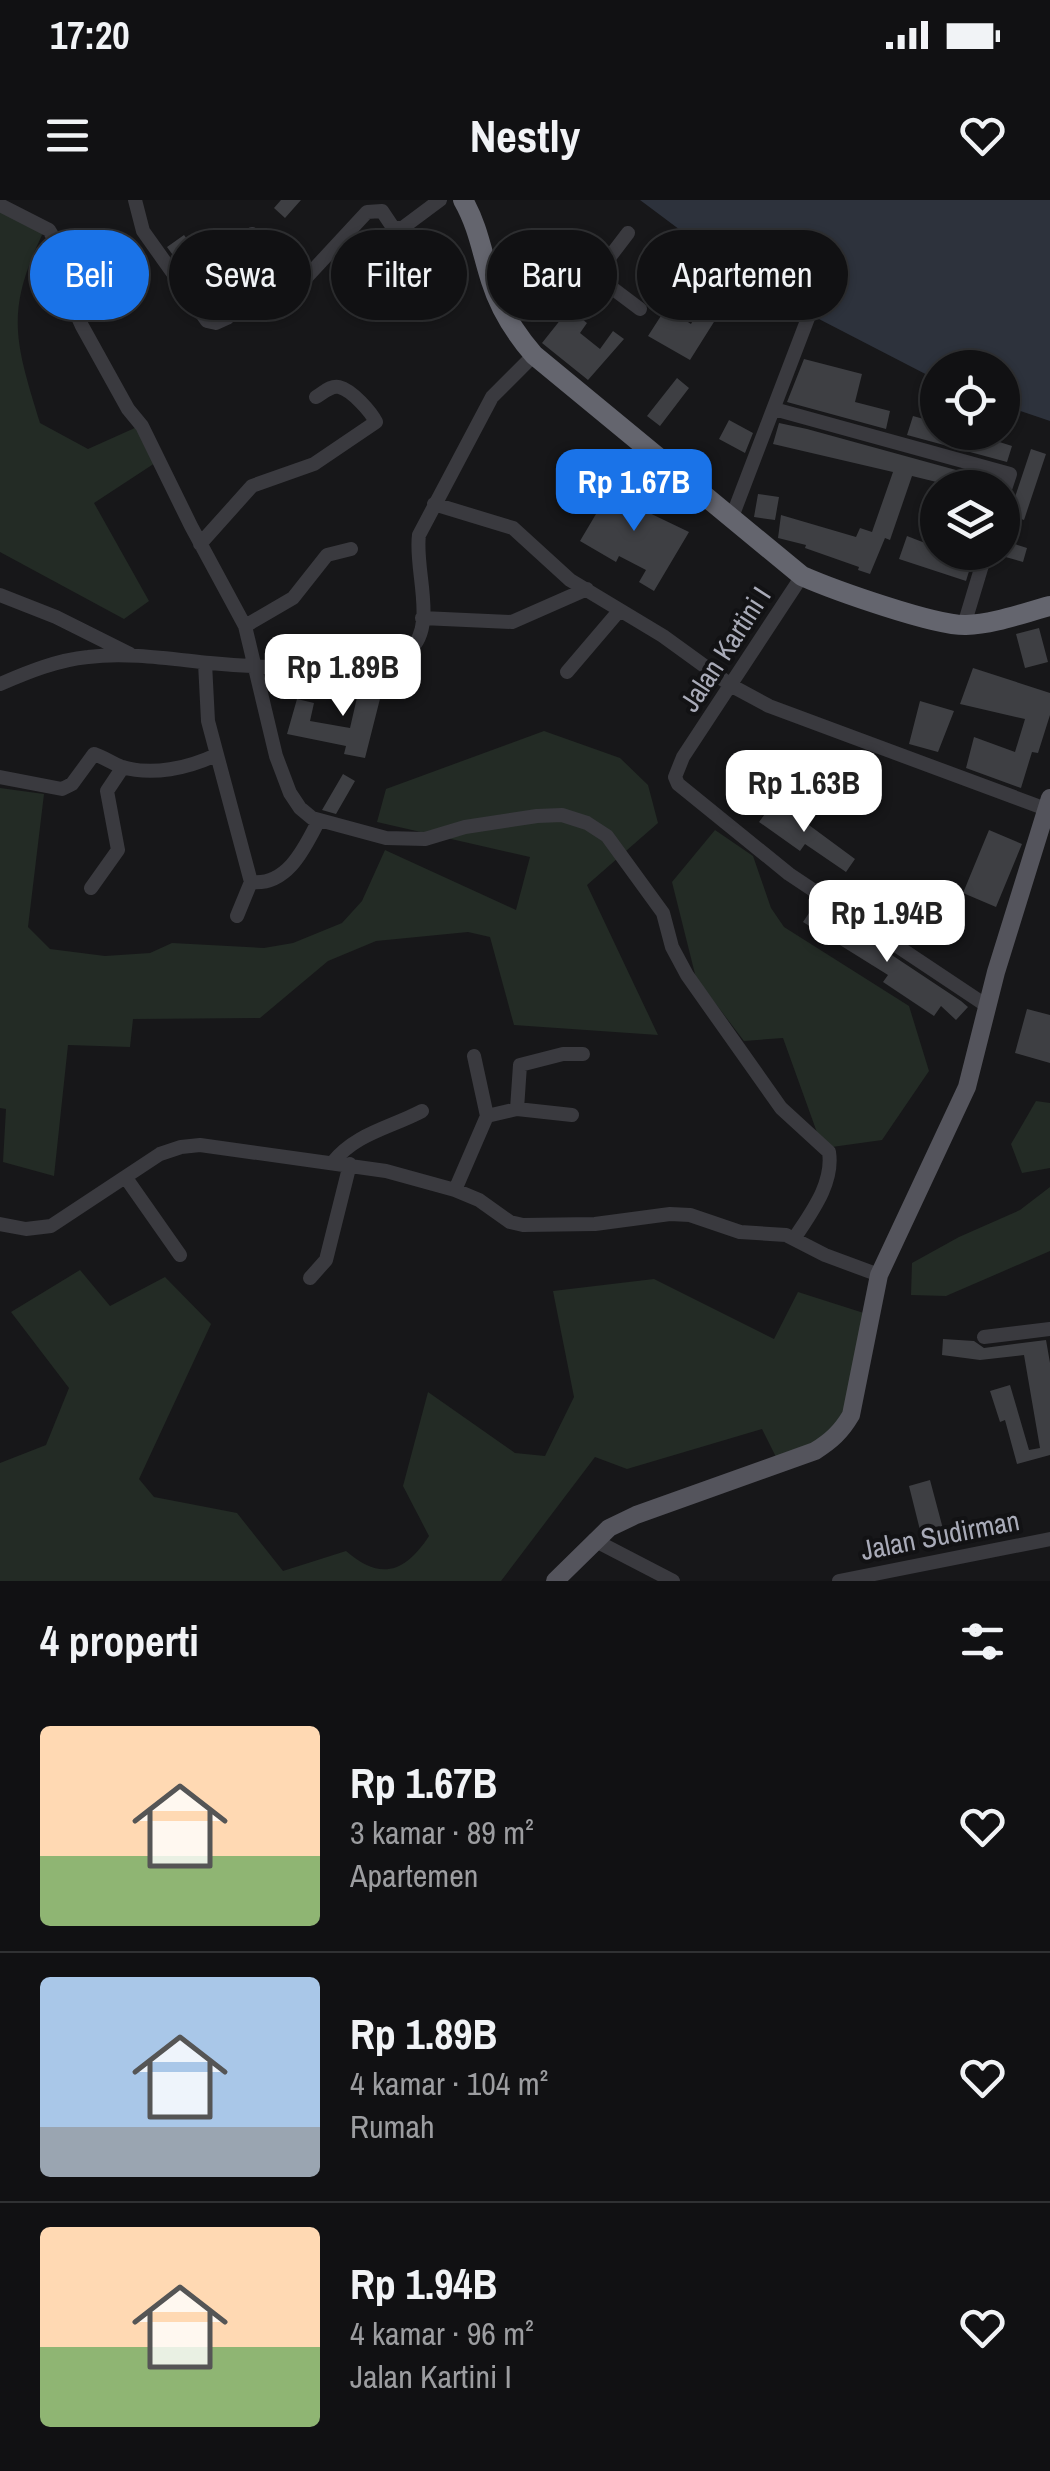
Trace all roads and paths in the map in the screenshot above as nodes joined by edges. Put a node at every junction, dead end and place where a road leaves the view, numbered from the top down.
1 (135, 200) edge
2 (440, 200) edge
3 (463, 200) edge
4 (0, 205) edge
5 (628, 232) dead end
6 (617, 246) edge
7 (487, 267) edge
8 (169, 268) edge
9 (311, 272) edge
10 (617, 291) edge
11 (637, 307) edge
12 (508, 320) edge
13 (807, 320) edge
14 (534, 355) junction
15 (316, 397) dead end
16 (774, 409) junction
17 (995, 470) edge
18 (434, 504) junction
19 (732, 517) junction
20 (200, 544) junction
21 (351, 549) dead end
22 (981, 570) edge
23 (802, 576) junction
24 (587, 590) junction
25 (0, 595) edge
26 (1050, 606) edge
27 (619, 610) junction
28 (422, 618) junction
29 (964, 625) junction
30 (245, 626) junction
31 (135, 657) junction
32 (205, 662) junction
33 (256, 666) junction
34 (566, 672) dead end
35 (0, 684) edge
36 (732, 686) junction
37 (216, 755) junction
38 (122, 766) junction
39 (0, 777) edge
40 (1048, 804) edge
41 (319, 820) junction
42 (251, 882) junction
43 (91, 888) dead end
44 (237, 916) dead end
45 (987, 1006) junction
46 (583, 1054) dead end
47 (474, 1056) dead end
48 (518, 1109) junction
49 (422, 1111) dead end
50 (572, 1115) dead end
51 (487, 1116) junction
52 (332, 1163) junction
53 (350, 1164) junction
54 (126, 1178) junction
55 (455, 1190) junction
56 (0, 1224) edge
57 (794, 1238) junction
58 (180, 1255) dead end
59 (878, 1274) junction
60 (310, 1278) dead end
61 (1050, 1329) edge
62 (984, 1337) dead end
63 (1050, 1539) edge
64 (594, 1540) junction
65 (555, 1581) edge
66 (673, 1581) edge
67 (840, 1581) edge

1 - 8 street
2 - 9 street
3 - 7 highway
4 - 20 street
5 - 6 street
10 - 11 street
12 - 14 highway
13 - 16 street
14 - 18 street
14 - 19 highway
15 - 20 street
16 - 17 street
16 - 19 street
18 - 24 street
18 - 28 street
19 - 23 highway
20 - 30 street
21 - 30 street
22 - 29 street
23 - 29 highway
23 - 36 street, Jalan Kartini I
24 - 27 street
24 - 28 street
25 - 31 street
26 - 29 highway
27 - 34 street
27 - 36 street
28 - 33 street
30 - 33 street
31 - 32 street
31 - 35 street
32 - 33 street
32 - 37 street
33 - 41 street
36 - 40 street
36 - 45 street, Jalan Kartini I
37 - 38 street
37 - 42 street
38 - 39 street
38 - 43 street
40 - 45 main road
41 - 42 street
41 - 57 street
42 - 44 street
45 - 59 main road
46 - 48 street
47 - 51 street
48 - 50 street
48 - 51 street
49 - 52 street
51 - 55 street
52 - 53 street
52 - 54 street
53 - 55 street
53 - 60 street
54 - 56 street
54 - 58 street
55 - 57 street
57 - 59 street
59 - 64 main road
61 - 62 street
63 - 67 street, Jalan Sudirman
64 - 65 main road
64 - 66 street

